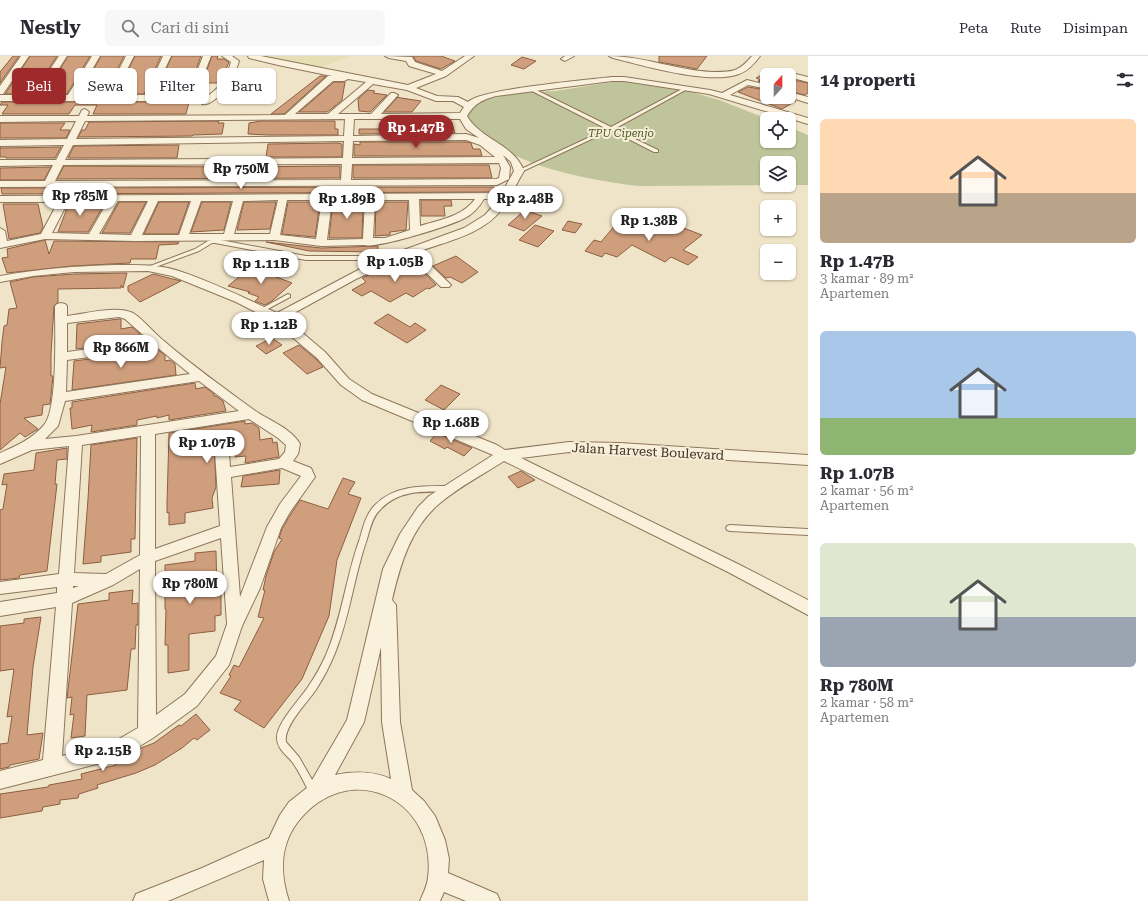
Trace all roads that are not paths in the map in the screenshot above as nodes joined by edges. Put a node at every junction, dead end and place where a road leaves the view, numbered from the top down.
1 (24, 56) edge
2 (63, 56) edge
3 (96, 56) edge
4 (130, 56) edge
5 (167, 56) edge
6 (206, 56) edge
7 (226, 56) edge
8 (252, 56) edge
9 (389, 56) edge
10 (470, 56) edge
11 (613, 56) edge
12 (756, 56) edge
13 (55, 68) edge
14 (124, 68) edge
15 (162, 68) edge
16 (202, 68) edge
17 (704, 73) junction
18 (443, 74) junction
19 (796, 76) edge
20 (808, 80) edge
21 (369, 84) junction
22 (760, 85) edge
23 (687, 88) junction
24 (406, 89) junction
25 (531, 89) junction
26 (0, 92) edge
27 (394, 95) dead end
28 (724, 95) junction
29 (796, 97) edge
30 (0, 98) edge
31 (12, 98) edge
32 (66, 98) edge
33 (71, 98) joint
34 (212, 98) joint
35 (432, 101) dead end
36 (807, 102) edge
37 (88, 104) edge
38 (468, 106) junction
39 (331, 116) junction
40 (350, 116) junction
41 (374, 116) junction
42 (419, 116) junction
43 (463, 116) junction
44 (287, 117) junction
45 (178, 118) junction
46 (81, 119) junction
47 (0, 120) edge
48 (808, 121) edge
49 (610, 129) junction
50 (349, 138) junction
51 (70, 141) junction
52 (0, 143) edge
53 (656, 151) dead end
54 (501, 160) junction
55 (347, 161) junction
56 (0, 163) edge
57 (59, 163) junction
58 (519, 171) junction
59 (225, 173) junction
60 (346, 183) junction
61 (0, 184) edge
62 (48, 185) junction
63 (506, 196) junction
64 (370, 197) junction
65 (414, 197) junction
66 (481, 197) junction
67 (65, 198) junction
68 (154, 198) junction
69 (197, 198) junction
70 (239, 198) junction
71 (283, 198) junction
72 (327, 198) junction
73 (0, 199) edge
74 (43, 199) junction
75 (114, 199) junction
76 (415, 220) junction
77 (50, 225) junction
78 (432, 226) junction
79 (0, 231) edge
80 (415, 232) junction
81 (45, 236) junction
82 (93, 236) junction
83 (183, 237) junction
84 (228, 237) junction
85 (274, 237) junction
86 (135, 238) junction
87 (321, 243) junction
88 (368, 243) junction
89 (1, 245) edge
90 (410, 251) junction
91 (383, 262) junction
92 (148, 268) junction
93 (0, 279) edge
94 (445, 285) dead end
95 (288, 296) dead end
96 (262, 310) junction
97 (277, 318) junction
98 (160, 344) junction
99 (60, 357) junction
100 (201, 377) junction
101 (60, 397) junction
102 (251, 414) junction
103 (148, 430) junction
104 (76, 441) junction
105 (30, 445) junction
106 (498, 451) junction
107 (222, 452) dead end
108 (0, 459) edge
109 (808, 460) edge
110 (283, 463) junction
111 (224, 473) junction
112 (449, 489) junction
113 (730, 528) dead end
114 (228, 529) junction
115 (808, 532) edge
116 (147, 558) junction
117 (66, 579) junction
118 (108, 580) junction
119 (388, 586) junction
120 (0, 588) edge
121 (64, 599) junction
122 (808, 608) edge
123 (0, 609) edge
124 (234, 626) junction
125 (147, 732) junction
126 (52, 767) junction
127 (0, 780) edge
128 (314, 793) junction
129 (402, 793) junction
130 (276, 845) junction
131 (438, 879) junction
132 (143, 901) edge
133 (278, 901) edge
134 (430, 901) edge
135 (490, 901) edge

1 - 26 street
2 - 13 street
3 - 33 street
4 - 14 street
5 - 15 street
6 - 16 street
7 - 34 street
8 - 24 street
9 - 18 street
10 - 18 street
11 - 17 street
12 - 17 street
17 - 23 street
18 - 24 street
19 - 20 street
21 - 24 street
21 - 39 street
21 - 44 street
22 - 28 street
23 - 25 street
23 - 28 street
23 - 49 lane
24 - 38 street
25 - 38 street
25 - 49 lane
27 - 41 street
28 - 48 street
29 - 36 street
30 - 31 street
32 - 33 street
34 - 45 street
35 - 42 street
37 - 46 street
38 - 43 street
39 - 40 street
39 - 44 street
40 - 41 street
40 - 50 street
41 - 42 street
42 - 43 street
43 - 58 street
44 - 45 street
45 - 46 street
46 - 47 street
46 - 51 street
49 - 53 lane
49 - 58 lane
50 - 51 street
50 - 54 street
50 - 55 street
51 - 52 street
51 - 57 street
54 - 55 street
54 - 60 street
55 - 59 street
55 - 60 street
56 - 57 street
57 - 59 street
57 - 62 street
58 - 63 street
59 - 60 street
59 - 62 street
61 - 62 street
63 - 66 street
63 - 90 street
64 - 65 street
64 - 72 street
64 - 88 street
65 - 66 street
65 - 76 street
66 - 78 street
67 - 74 street
67 - 75 street
67 - 77 street
68 - 69 street
68 - 75 street
68 - 86 street
69 - 70 street
69 - 83 street
70 - 71 street
70 - 84 street
71 - 72 street
71 - 85 street
72 - 87 street
73 - 74 street
74 - 77 street
75 - 82 street
76 - 78 street
76 - 80 street
77 - 81 street
78 - 80 street
79 - 89 street
80 - 88 street
81 - 82 street
81 - 89 street
82 - 86 street
83 - 84 street
83 - 86 street
84 - 85 street
85 - 87 street
87 - 88 street
90 - 91 street
90 - 94 street
91 - 92 lane
91 - 97 street
92 - 93 street
92 - 96 street
95 - 96 lane
96 - 97 street
97 - 106 street
98 - 99 street
98 - 99 street
98 - 100 street
99 - 101 street
100 - 101 street
100 - 102 street
101 - 105 street
102 - 103 street
102 - 110 street
103 - 104 street
103 - 116 street
104 - 105 street
104 - 117 street
105 - 108 street
106 - 109 street, Jalan Harvest Boulevard
106 - 112 street, Jalan Harvest Boulevard
106 - 122 street
107 - 111 street
110 - 111 street
110 - 124 street
111 - 114 street
112 - 119 street, Jalan Harvest Boulevard
112 - 128 lane
113 - 115 lane
114 - 116 street
114 - 124 street
116 - 118 street
116 - 125 street
117 - 118 street
117 - 120 street
117 - 121 street
118 - 121 street
119 - 128 street, Jalan Harvest Boulevard
119 - 129 street, Jalan Harvest Boulevard
121 - 123 street
121 - 126 street
124 - 125 street
125 - 126 street
126 - 127 street
128 - 129 street, Jalan Harvest Boulevard
128 - 130 street, Jalan Harvest Boulevard
129 - 131 street, Jalan Harvest Boulevard
130 - 132 street
130 - 133 street, Jalan Harvest Boulevard
131 - 134 street, Jalan Harvest Boulevard
131 - 135 street

